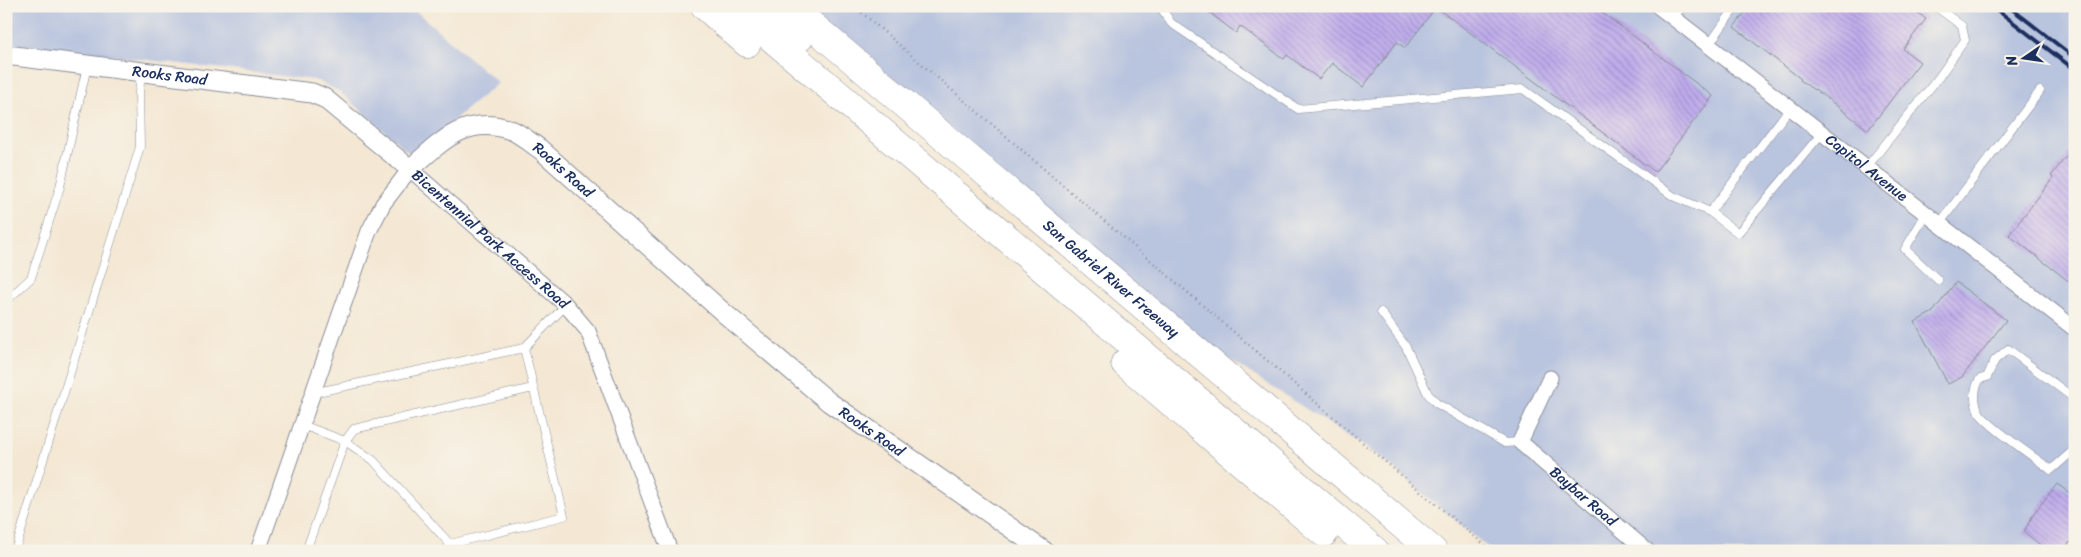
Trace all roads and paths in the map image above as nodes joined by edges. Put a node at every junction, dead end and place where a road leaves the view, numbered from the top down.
1 (704, 6) edge
2 (734, 6) edge
3 (764, 6) edge
4 (790, 6) edge
5 (854, 6) edge
6 (1160, 6) edge
7 (1658, 6) edge
8 (1736, 6) edge
9 (1935, 6) edge
10 (2069, 6) edge
11 (2075, 10) edge
12 (1678, 12) edge
13 (1709, 46) junction
14 (6, 55) edge
15 (87, 65) junction
16 (141, 71) junction
17 (2040, 92) dead end
18 (1790, 108) junction
19 (1822, 133) junction
20 (1866, 168) junction
21 (410, 169) junction
22 (1710, 212) junction
23 (1926, 214) junction
24 (1939, 224) junction
25 (1938, 280) dead end
26 (6, 301) edge
27 (566, 305) junction
28 (1381, 312) dead end
29 (2075, 329) edge
30 (524, 348) junction
31 (1550, 378) dead end
32 (534, 388) junction
33 (313, 393) junction
34 (2075, 399) edge
35 (302, 425) junction
36 (345, 441) junction
37 (1520, 442) junction
38 (2075, 449) edge
39 (448, 547) edge
40 (15, 551) edge
41 (258, 551) edge
42 (306, 551) edge
43 (670, 551) edge
44 (1044, 551) edge
45 (1345, 551) edge
46 (1375, 551) edge
47 (1406, 551) edge
48 (1433, 551) edge
49 (1492, 551) edge
50 (1646, 551) edge

1 - 45 highway
2 - 46 highway
3 - 47 highway
4 - 48 highway, San Gabriel River Freeway
5 - 49 path
6 - 22 lane
7 - 12 street, Capitol Avenue
8 - 13 lane
9 - 20 lane
10 - 11 lane
12 - 13 street, Capitol Avenue
13 - 18 street, Capitol Avenue
14 - 15 street, Rooks Road
15 - 16 street, Rooks Road
15 - 26 lane
16 - 21 street, Rooks Road
16 - 40 lane
17 - 24 lane
18 - 19 street, Capitol Avenue
18 - 22 lane
19 - 20 street, Capitol Avenue
19 - 22 lane
20 - 23 street, Capitol Avenue
21 - 27 street, Bicentennial Park Access Road
21 - 33 street, Bicentennial Park Access Road
21 - 44 street, Rooks Road
23 - 24 street, Capitol Avenue
23 - 25 lane
24 - 29 street, Capitol Avenue
27 - 30 lane
27 - 43 street, Bicentennial Park Access Road
28 - 37 lane
30 - 32 lane
30 - 33 lane
31 - 37 street
32 - 36 lane
32 - 39 lane
33 - 35 street, Bicentennial Park Access Road
34 - 38 lane
35 - 36 lane
35 - 41 street, Bicentennial Park Access Road
36 - 39 lane
36 - 42 lane
37 - 50 street, Baybar Road

